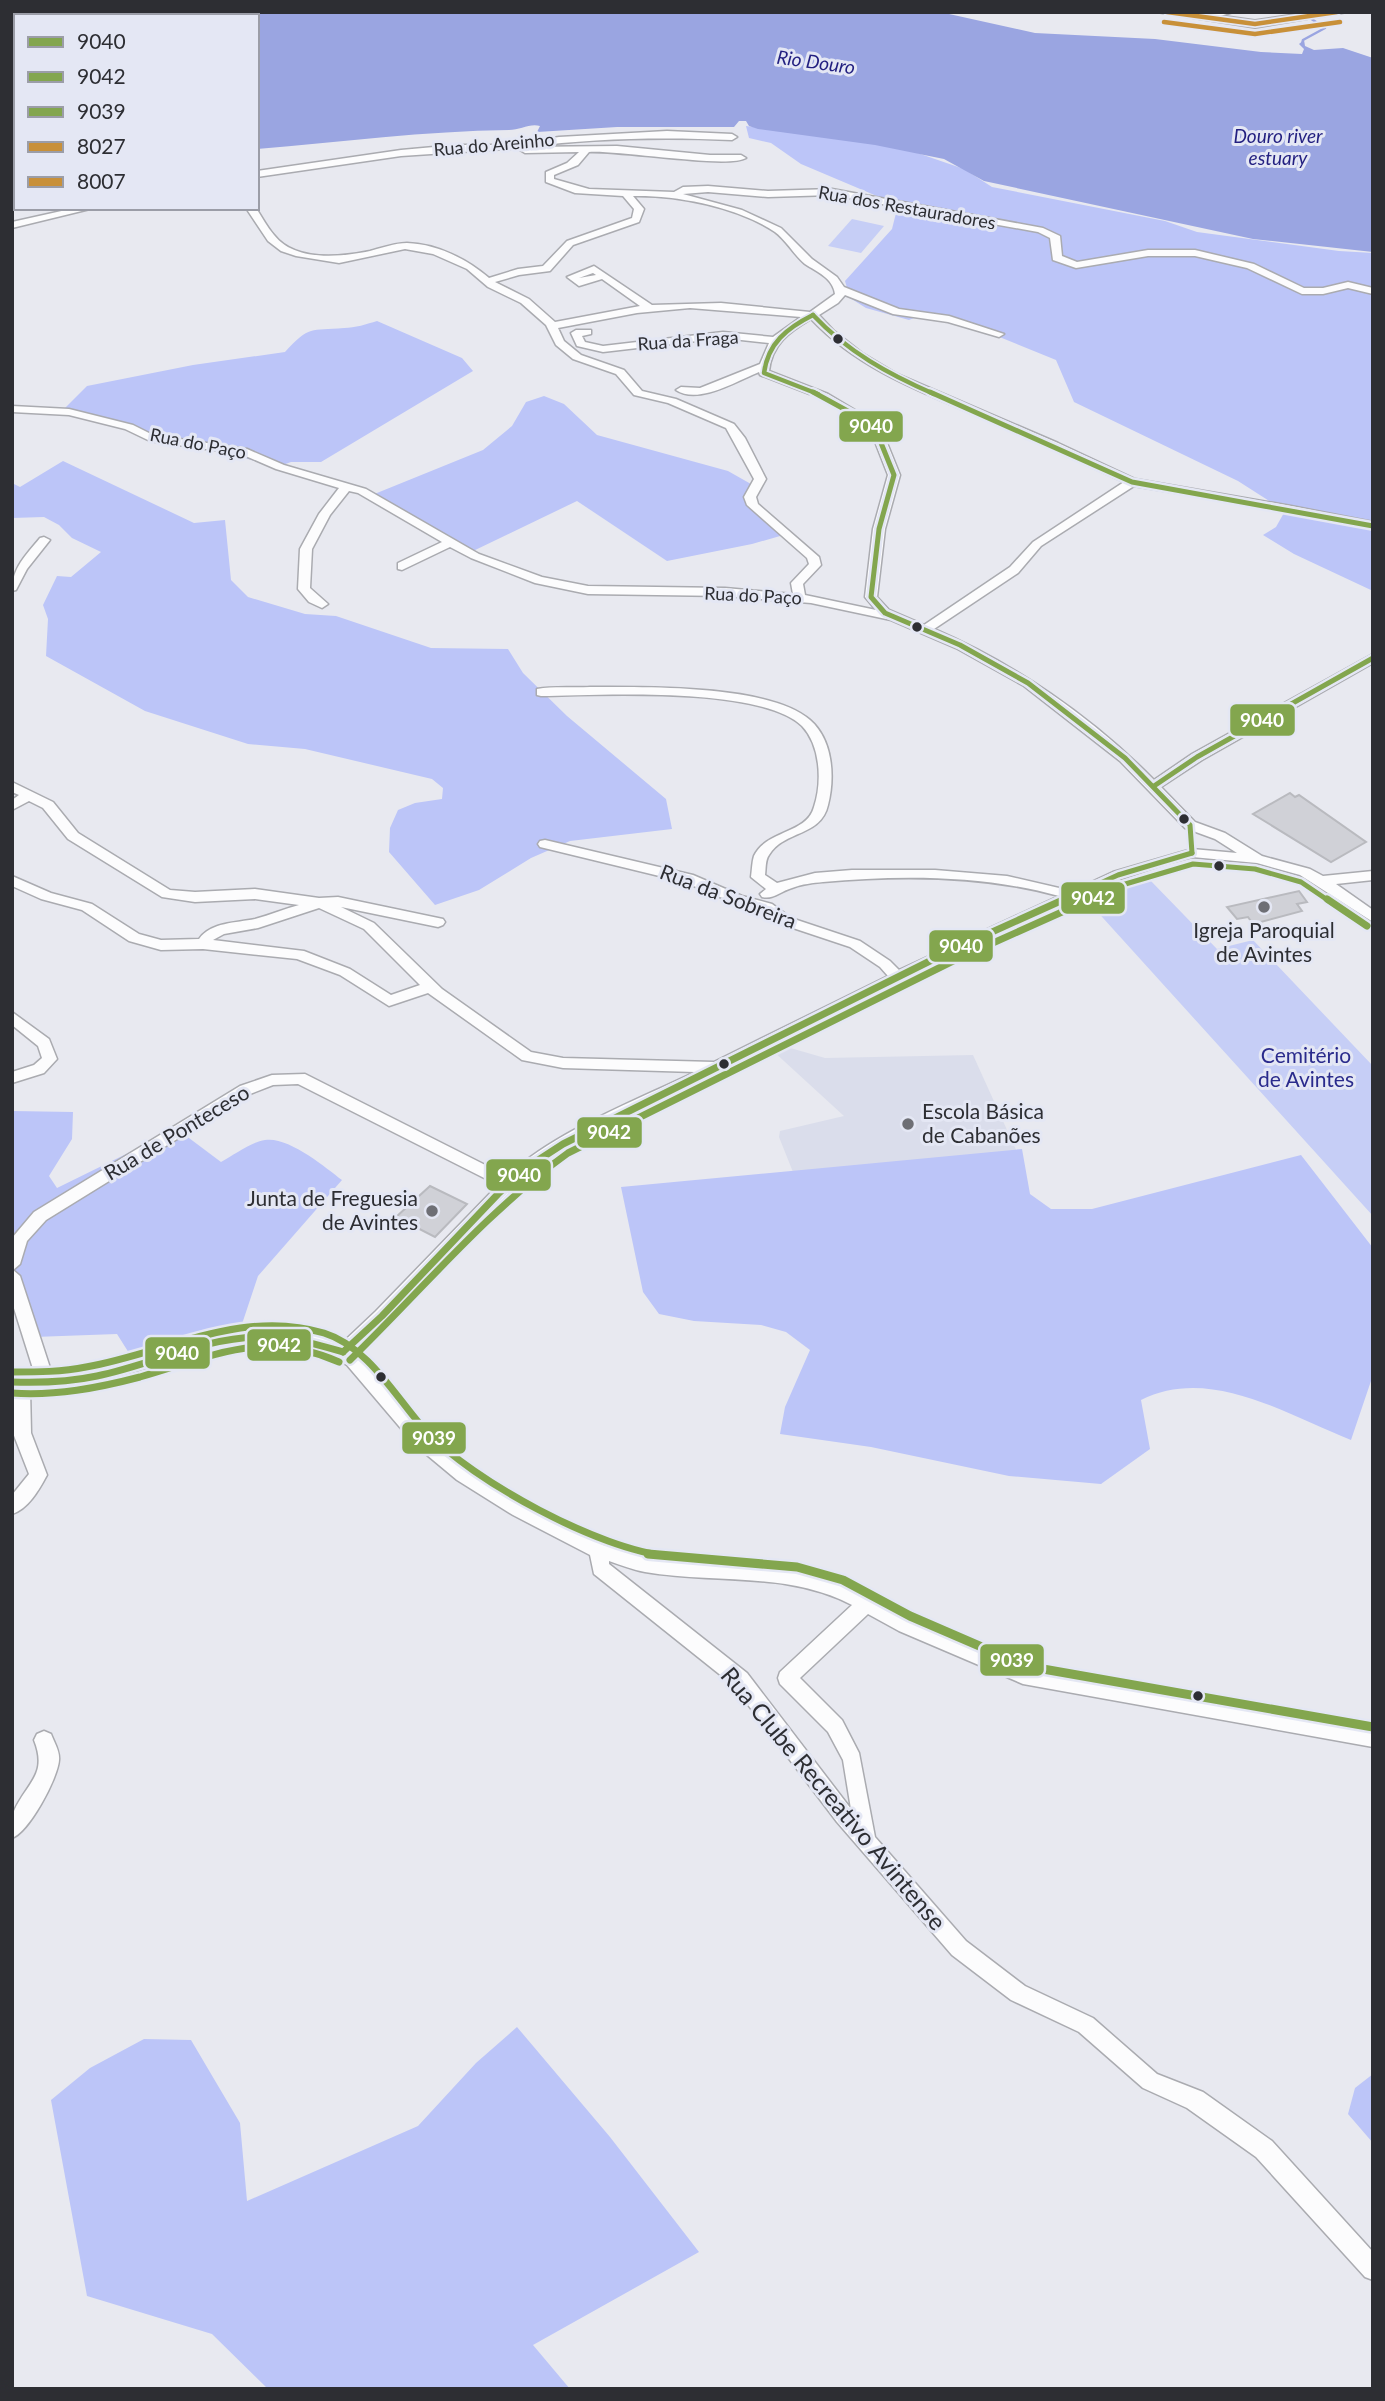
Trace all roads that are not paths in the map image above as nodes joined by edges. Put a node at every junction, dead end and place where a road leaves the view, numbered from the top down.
1 (1165, 12) edge
2 (1188, 12) edge
3 (1229, 12) edge
4 (1339, 12) edge
5 (732, 137) dead end
6 (502, 148) junction
7 (585, 150) junction
8 (741, 158) dead end
9 (259, 174) edge
10 (627, 195) junction
11 (674, 195) junction
12 (80, 210) edge
13 (252, 210) edge
14 (12, 225) edge
15 (603, 276) dead end
16 (489, 281) junction
17 (841, 289) junction
18 (1373, 291) edge
19 (649, 308) junction
20 (813, 315) junction
21 (551, 326) junction
22 (587, 332) dead end
23 (999, 334) dead end
24 (774, 340) junction
25 (603, 349) junction
26 (602, 364) junction
27 (764, 366) junction
28 (681, 390) dead end
29 (12, 409) edge
30 (1132, 482) junction
31 (347, 485) junction
32 (1373, 526) edge
33 (44, 540) dead end
34 (451, 542) junction
35 (402, 565) dead end
36 (12, 587) edge
37 (800, 599) junction
38 (322, 604) dead end
39 (895, 618) junction
40 (926, 629) junction
41 (1373, 658) edge
42 (541, 692) dead end
43 (12, 786) edge
44 (1154, 786) junction
45 (30, 794) junction
46 (12, 806) edge
47 (1190, 825) junction
48 (545, 844) dead end
49 (1192, 853) junction
50 (1257, 859) junction
51 (1373, 875) edge
52 (12, 880) edge
53 (1321, 881) junction
54 (774, 888) junction
55 (1071, 895) junction
56 (319, 903) junction
57 (767, 907) junction
58 (1373, 918) edge
59 (438, 922) dead end
60 (202, 944) junction
61 (898, 978) junction
62 (431, 986) junction
63 (12, 1017) edge
64 (718, 1067) junction
65 (12, 1078) edge
66 (509, 1184) junction
67 (12, 1264) edge
68 (12, 1276) edge
69 (366, 1331) junction
70 (325, 1344) junction
71 (343, 1352) junction
72 (46, 1382) junction
73 (17, 1383) edge
74 (12, 1507) edge
75 (600, 1551) junction
76 (866, 1604) junction
77 (1373, 1738) edge
78 (44, 1740) dead end
79 (12, 1829) edge
80 (866, 1841) junction
81 (1373, 2269) edge

1 - 4 main road
2 - 3 street
5 - 6 street, Rua do Areinho
6 - 7 street
6 - 9 street, Rua do Areinho
7 - 8 street
7 - 10 street
10 - 11 street
10 - 16 street
11 - 17 street
11 - 18 street, Rua dos Restauradores
12 - 14 street
13 - 16 street
15 - 19 street
16 - 21 street
17 - 20 street
17 - 23 street
19 - 20 street
19 - 21 street
20 - 24 street
20 - 30 street
21 - 26 street
22 - 25 street
24 - 25 street, Rua da Fraga
24 - 27 street
25 - 26 street
26 - 37 street
27 - 28 street
27 - 39 street
29 - 31 street, Rua do Paço
30 - 32 street
30 - 40 street
31 - 34 street, Rua do Paço
31 - 38 street
33 - 36 street
34 - 35 street
34 - 37 street, Rua do Paço
37 - 39 street, Rua do Paço
39 - 40 street, Rua do Paço
40 - 44 street, Rua do Paço
41 - 44 street
42 - 54 street
43 - 45 street
44 - 47 street, Rua do Paço
45 - 46 street
45 - 56 street
47 - 49 street
47 - 50 street
48 - 57 street, Rua da Sobreira
49 - 50 street
49 - 55 street
50 - 53 street
51 - 53 street
52 - 60 street
53 - 58 street
54 - 55 street
54 - 57 street
55 - 61 street
56 - 59 street
56 - 60 street
56 - 62 street
57 - 61 street, Rua da Sobreira
60 - 62 street
61 - 64 street
62 - 64 street
63 - 65 street
64 - 66 street
66 - 67 street, Rua de Ponteceso
66 - 69 street
68 - 72 street
69 - 70 street
69 - 71 street
70 - 71 street
70 - 72 street
71 - 75 street
72 - 73 street
73 - 74 street
75 - 76 street
75 - 80 street, Rua Clube Recreativo Avintense
76 - 77 street
76 - 80 street
78 - 79 street
80 - 81 street, Rua Clube Recreativo Avintense

